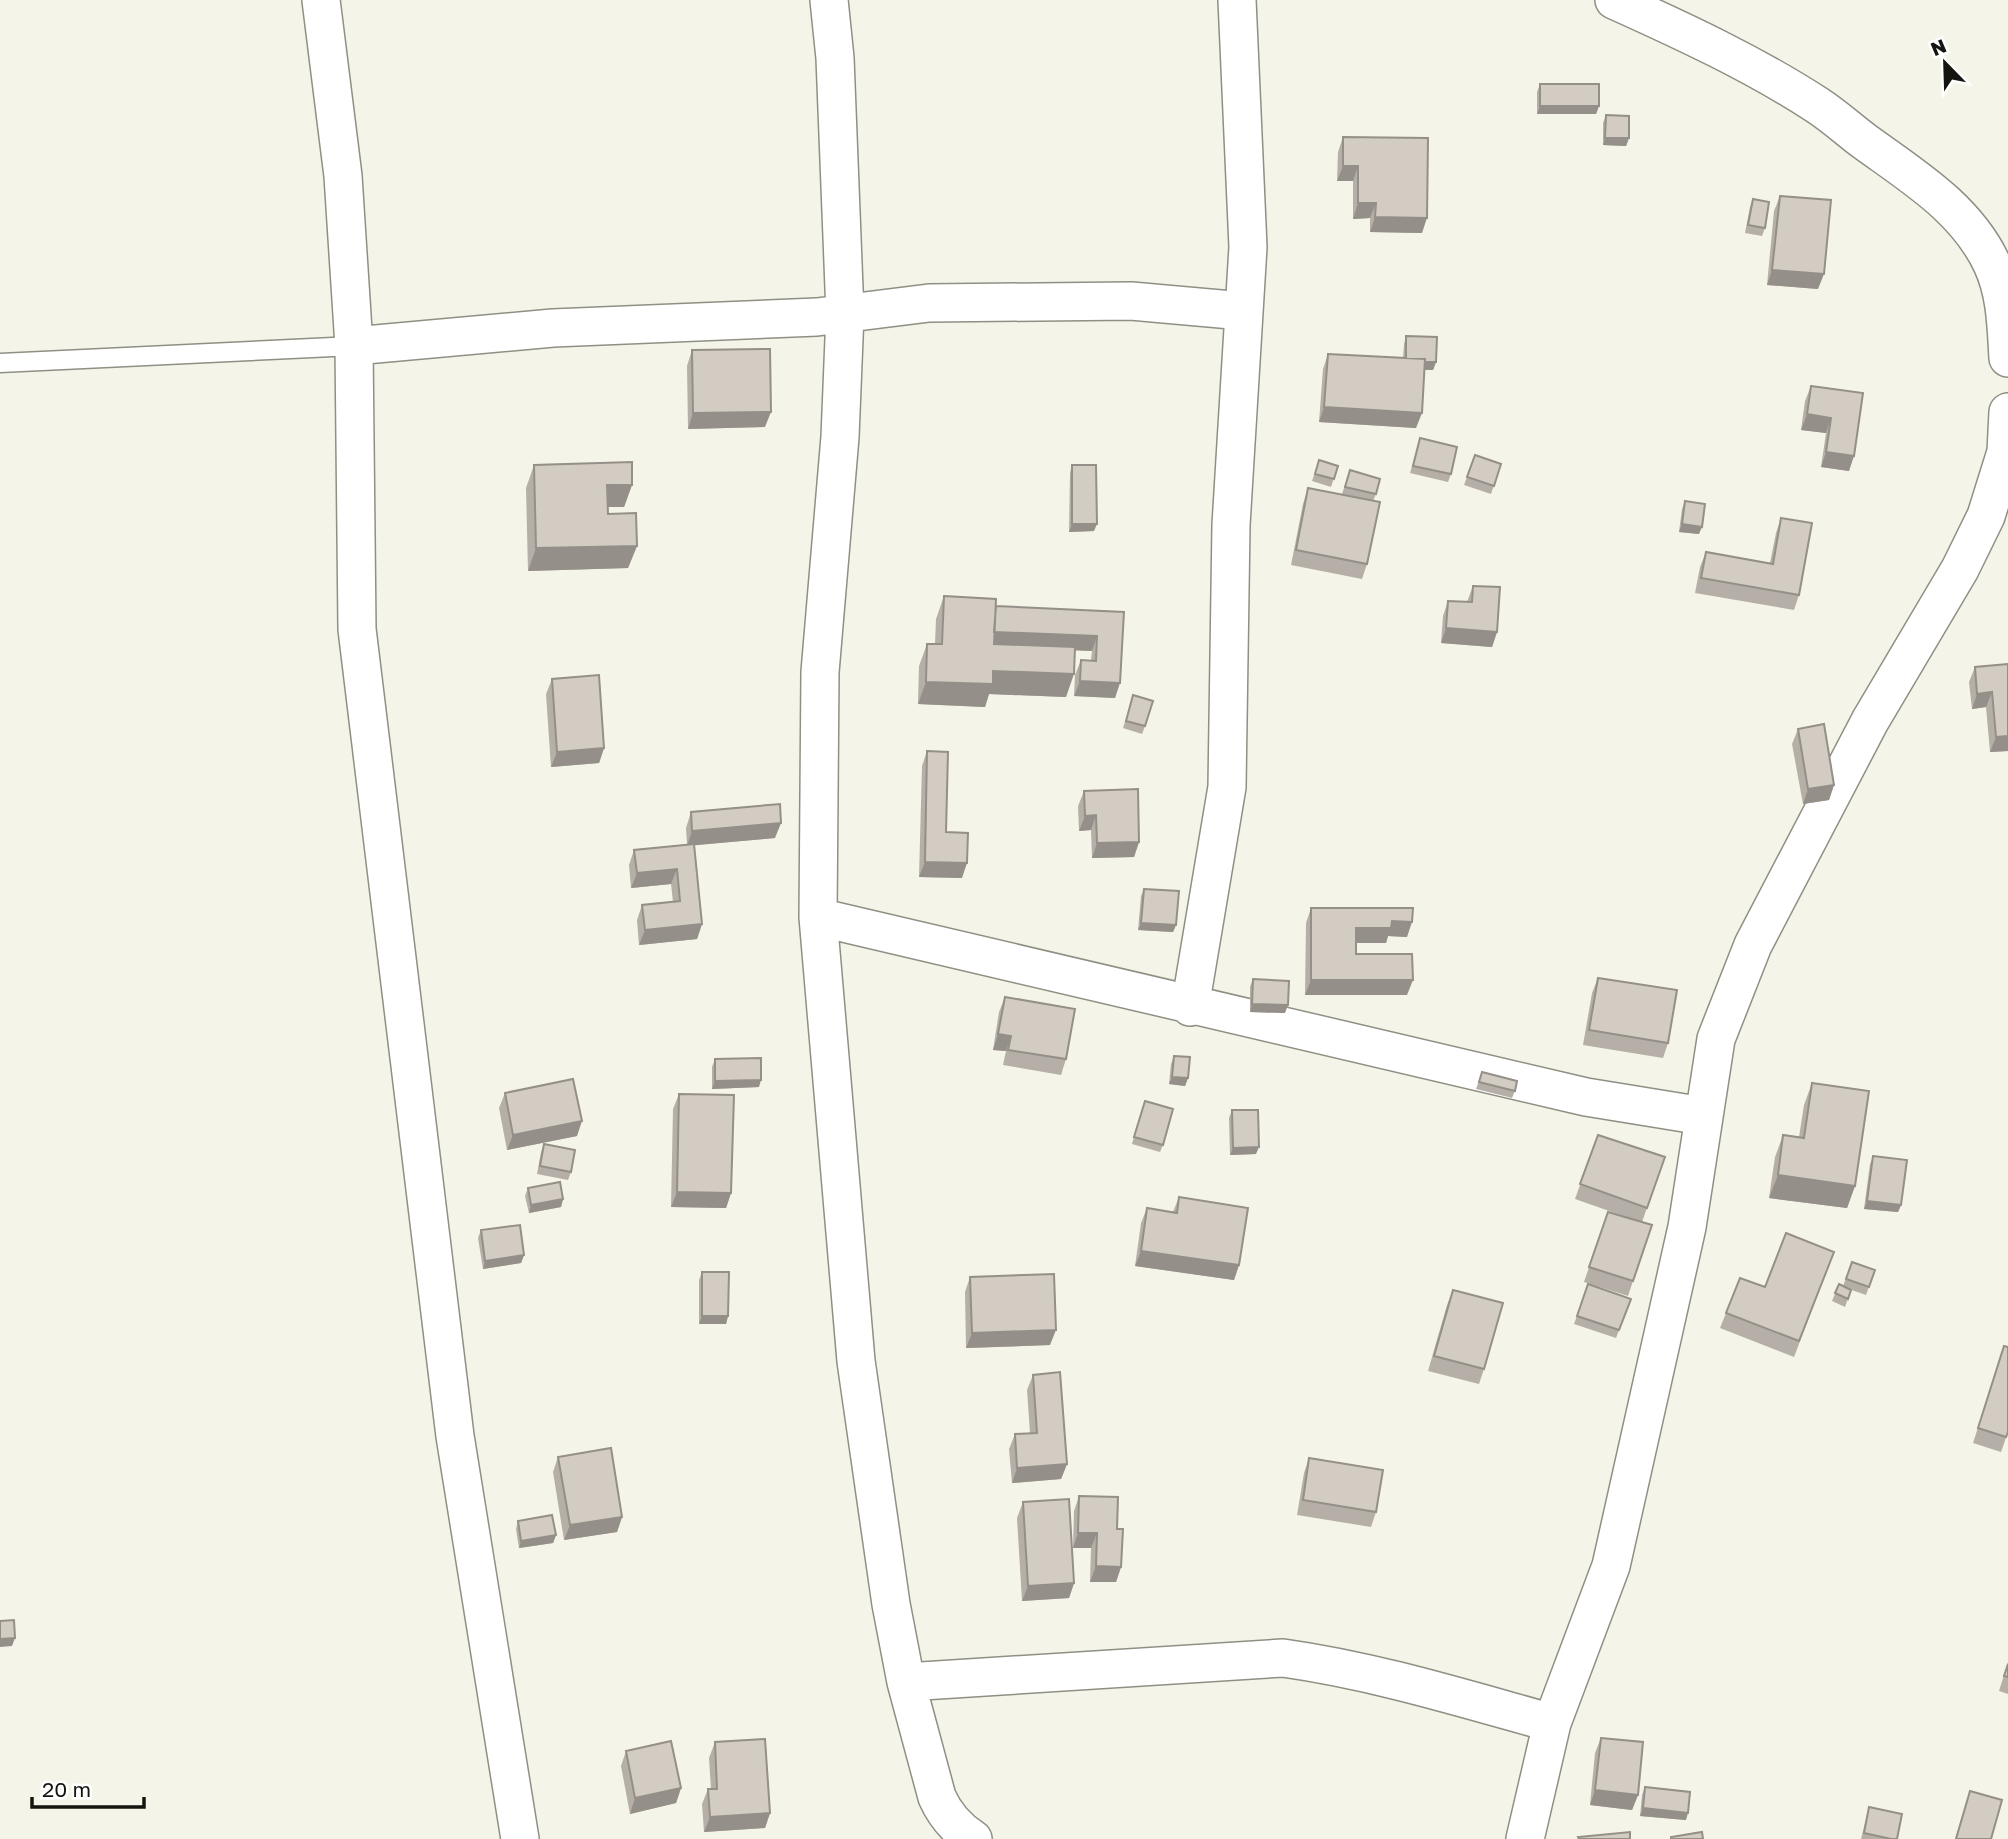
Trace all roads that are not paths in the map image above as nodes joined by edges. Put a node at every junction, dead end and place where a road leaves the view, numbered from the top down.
1 (321, 0) edge
2 (829, 0) edge
3 (1237, 0) edge
4 (1614, 0) edge
5 (1243, 311) junction
6 (845, 314) junction
7 (354, 346) junction
8 (2008, 358) edge
9 (0, 363) edge
10 (2008, 412) edge
11 (818, 917) junction
12 (1191, 1007) junction
13 (1703, 1115) junction
14 (906, 1682) junction
15 (1552, 1723) junction
16 (520, 1839) edge
17 (973, 1839) edge
18 (1525, 1839) edge

1 - 7 street
2 - 6 street
3 - 5 street
4 - 8 street
5 - 6 street
5 - 12 street
6 - 7 street
6 - 11 street
7 - 9 lane
7 - 16 street
10 - 13 street
11 - 12 street
11 - 14 street
12 - 13 street
13 - 15 street
14 - 15 street
14 - 17 street
15 - 18 street

